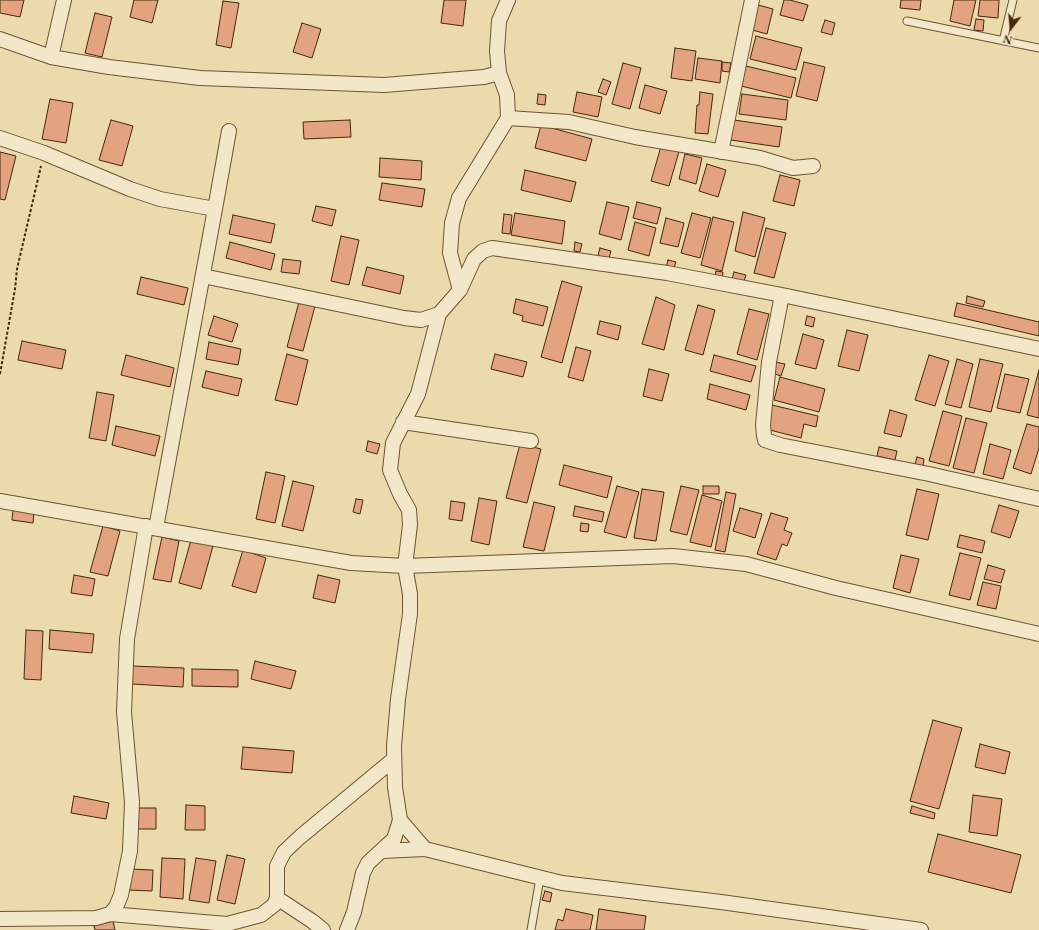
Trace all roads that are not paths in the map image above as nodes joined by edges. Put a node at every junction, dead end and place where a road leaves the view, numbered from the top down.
1 (64, 0) edge
2 (508, 0) edge
3 (752, 0) edge
4 (1013, 0) edge
5 (907, 21) dead end
6 (0, 39) edge
7 (1003, 41) junction
8 (1039, 48) edge
9 (51, 57) junction
10 (500, 73) junction
11 (508, 118) junction
12 (229, 131) dead end
13 (0, 138) edge
14 (721, 152) junction
15 (813, 166) dead end
16 (215, 209) junction
17 (203, 276) junction
18 (460, 290) junction
19 (782, 295) junction
20 (439, 314) junction
21 (1039, 350) edge
22 (403, 422) junction
23 (531, 441) dead end
24 (1039, 498) edge
25 (0, 501) edge
26 (151, 527) junction
27 (405, 566) junction
28 (1039, 634) edge
29 (394, 759) junction
30 (400, 820) junction
31 (425, 849) junction
32 (382, 851) junction
33 (540, 878) junction
34 (277, 898) junction
35 (110, 914) junction
36 (0, 919) edge
37 (324, 930) edge
38 (348, 930) edge
39 (531, 930) edge
40 (920, 930) edge

1 - 9 street
2 - 10 street
3 - 14 street
4 - 7 lane
5 - 7 lane
6 - 9 street
7 - 8 lane
9 - 10 street
10 - 11 street
11 - 14 street
11 - 18 street
12 - 16 street
13 - 16 street
14 - 15 street
16 - 17 street
17 - 20 street
17 - 26 street
18 - 19 street
18 - 20 street
19 - 21 street
19 - 24 street
20 - 22 street
22 - 23 street
22 - 27 street
25 - 26 street
26 - 27 street
26 - 35 street
27 - 28 street
27 - 29 street
29 - 30 street
29 - 34 street
30 - 31 street
30 - 32 street
31 - 32 street
31 - 33 street
32 - 38 street
33 - 39 lane
33 - 40 street
34 - 35 street
34 - 37 street
35 - 36 street

